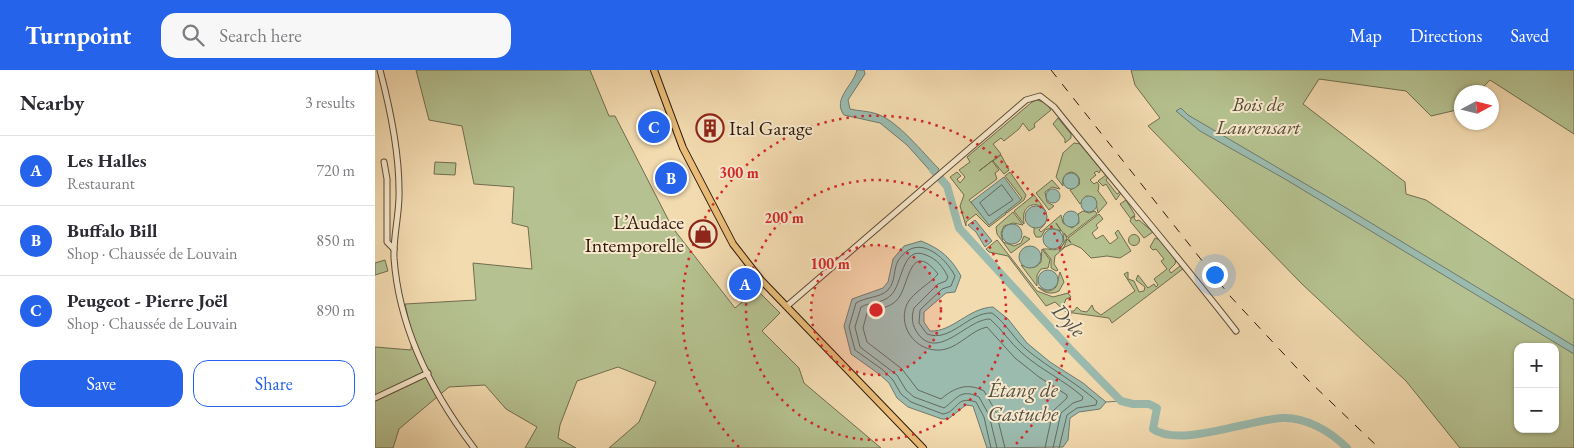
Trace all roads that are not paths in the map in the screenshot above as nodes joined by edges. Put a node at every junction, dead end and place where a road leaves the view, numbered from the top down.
1 (380, 70) edge
2 (654, 70) edge
3 (383, 162) dead end
4 (394, 249) junction
5 (787, 306) junction
6 (1236, 331) dead end
7 (428, 373) junction
8 (375, 398) edge
9 (474, 448) edge
10 (923, 448) edge

1 - 4 street
2 - 5 main road
3 - 4 street
4 - 7 street
5 - 6 street
5 - 10 main road
7 - 8 street
7 - 9 street

